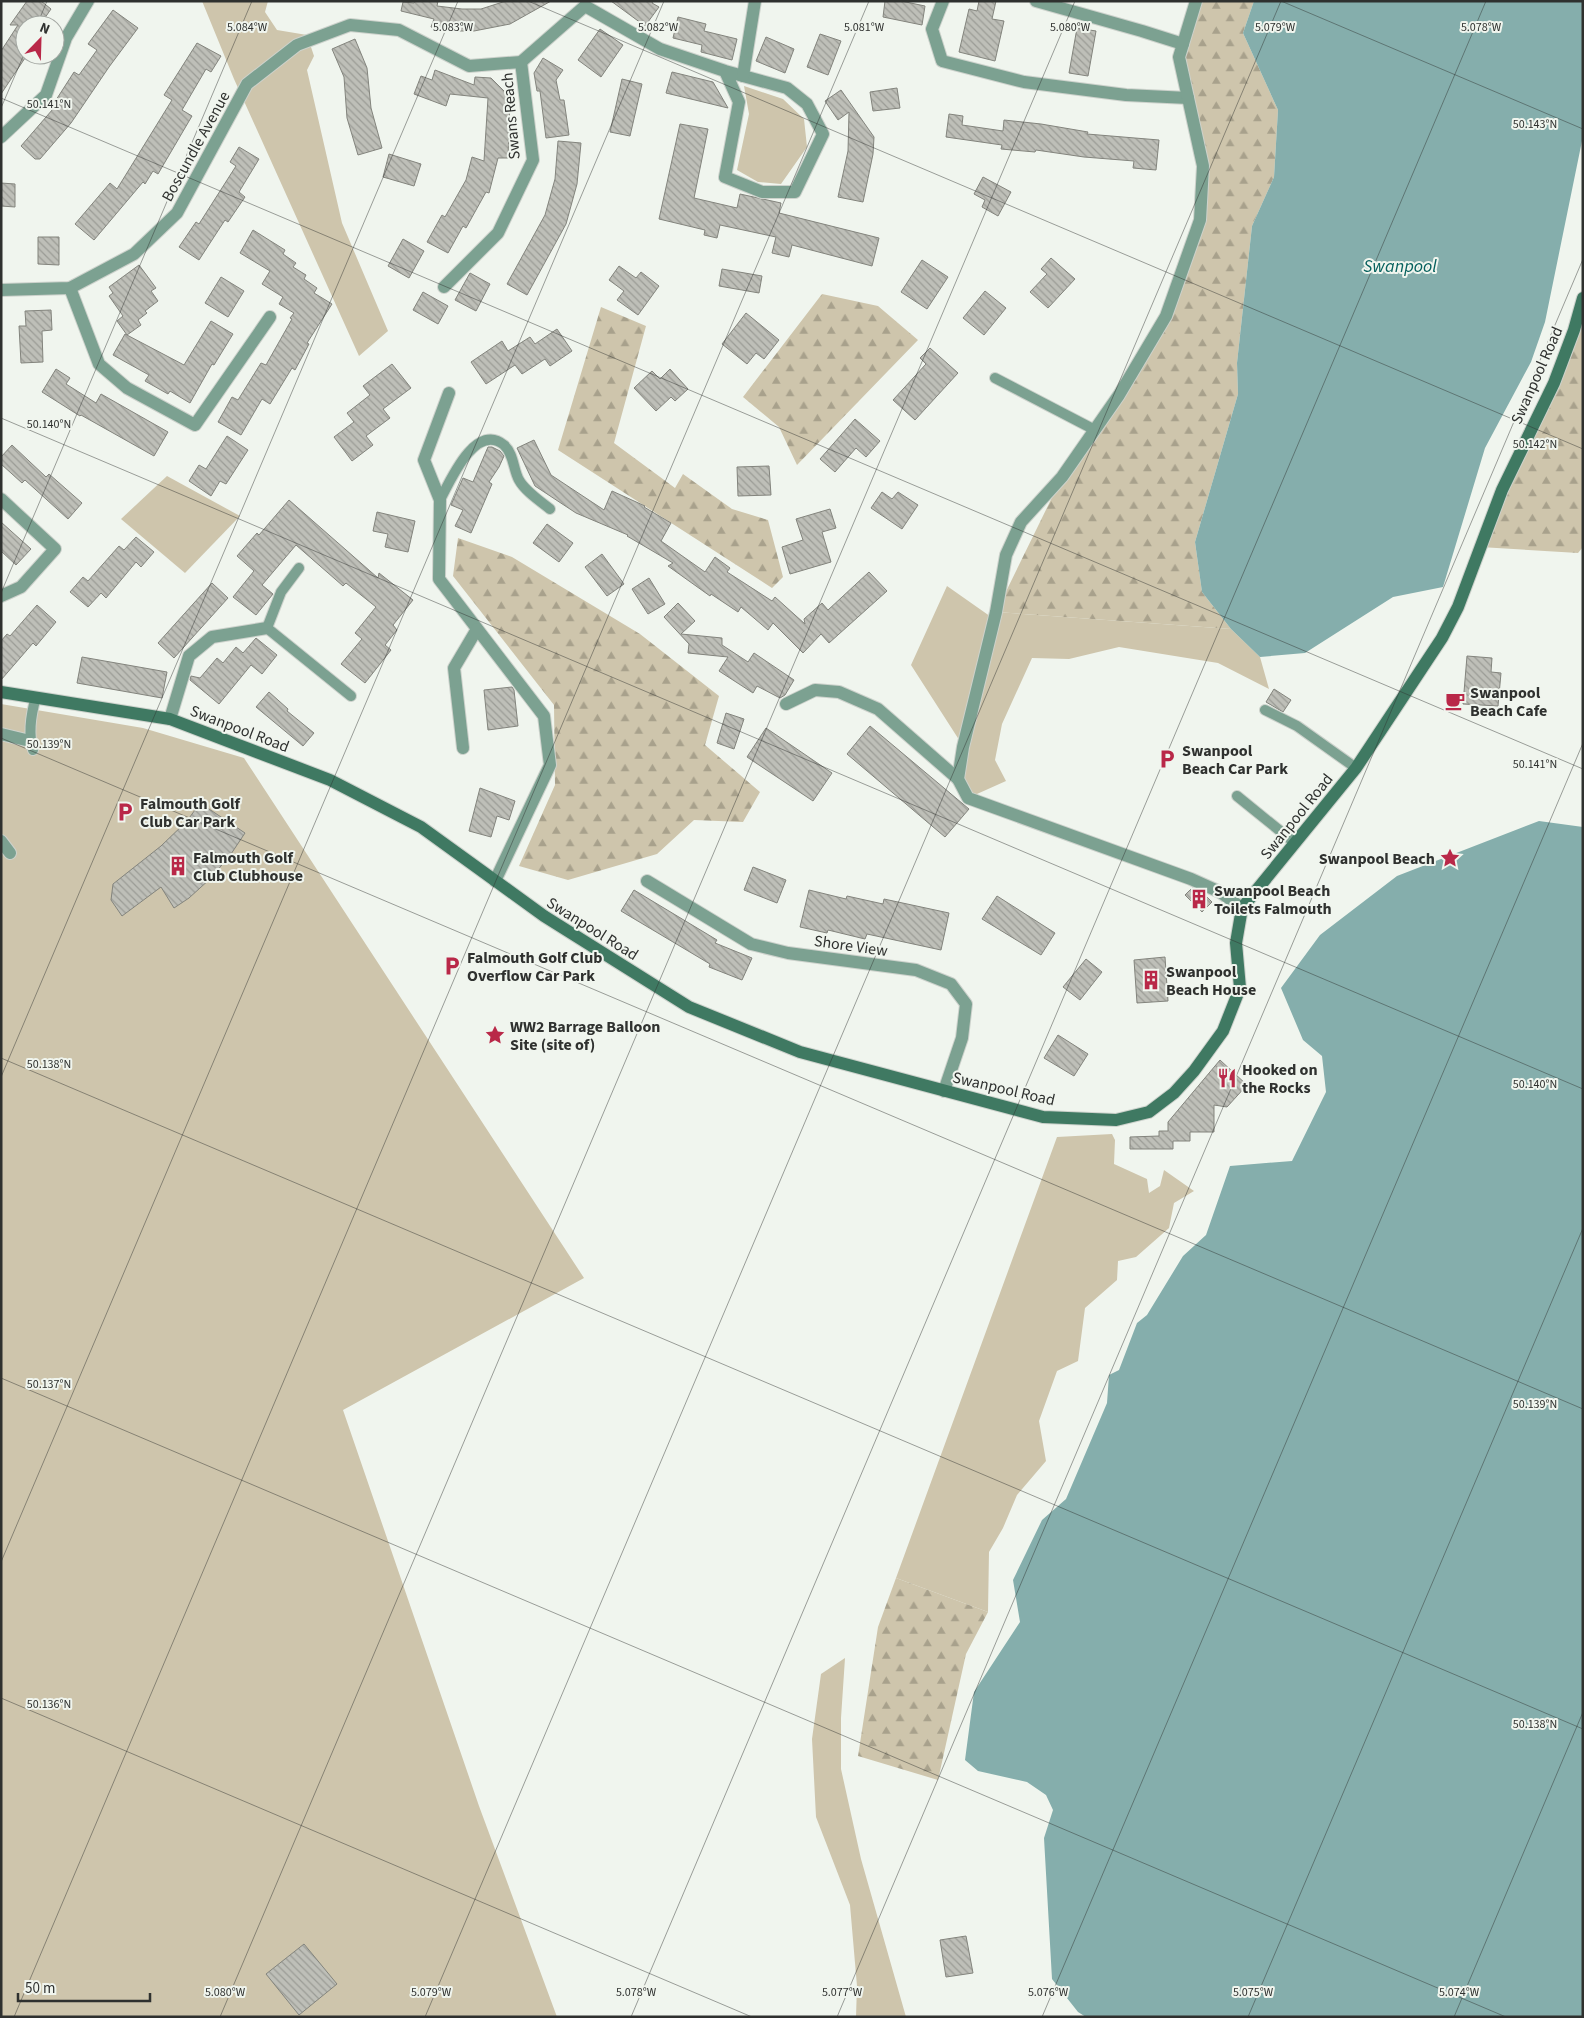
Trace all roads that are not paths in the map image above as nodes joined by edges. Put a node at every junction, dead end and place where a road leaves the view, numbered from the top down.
1 (88, 1) edge
2 (754, 1) edge
3 (943, 1) edge
4 (1036, 1) edge
5 (1196, 1) edge
6 (585, 3) edge
7 (1183, 44) junction
8 (521, 62) junction
9 (725, 71) junction
10 (743, 76) junction
11 (247, 84) joint
12 (1188, 98) junction
13 (1, 137) edge
14 (444, 287) dead end
15 (70, 288) junction
16 (1, 290) edge
17 (1583, 298) edge
18 (270, 317) dead end
19 (995, 378) dead end
20 (449, 393) dead end
21 (1095, 430) junction
22 (1, 499) edge
23 (440, 500) junction
24 (550, 509) dead end
25 (299, 568) dead end
26 (1, 596) edge
27 (267, 628) junction
28 (477, 629) junction
29 (1, 692) edge
30 (351, 696) dead end
31 (36, 698) junction
32 (786, 704) dead end
33 (1264, 710) dead end
34 (170, 719) junction
35 (1, 734) edge
36 (32, 745) joint
37 (463, 748) dead end
38 (1356, 768) junction
39 (958, 779) junction
40 (1237, 796) dead end
41 (1, 841) edge
42 (1296, 843) junction
43 (10, 853) dead end
44 (495, 881) junction
45 (647, 881) dead end
46 (1242, 908) junction
47 (944, 1091) junction

1 - 13 street
2 - 10 street
3 - 12 street
4 - 7 street
5 - 7 street
6 - 8 street, Swans Reach
6 - 9 street, Swans Reach
7 - 12 street
8 - 11 street, Swans Reach
8 - 14 street, Swans Reach
9 - 10 street, Swans Reach
9 - 10 street, Swans Reach
11 - 15 street, Boscundle Avenue
12 - 21 street
15 - 16 street, Boscundle Avenue
15 - 18 street
17 - 38 street, Swanpool Road
19 - 21 lane
20 - 23 street
21 - 39 street
22 - 26 street
23 - 24 lane
23 - 28 street
25 - 27 lane
27 - 30 lane
27 - 34 street
28 - 37 street
28 - 44 street
29 - 31 street, Swanpool Road
31 - 34 street, Swanpool Road
31 - 36 lane
32 - 39 street
33 - 38 lane
34 - 44 street, Swanpool Road
35 - 36 street
38 - 42 street, Swanpool Road
39 - 46 street
40 - 42 lane
41 - 43 street
42 - 46 street, Swanpool Road
44 - 47 street, Swanpool Road
45 - 47 street, Shore View
46 - 47 street, Swanpool Road

